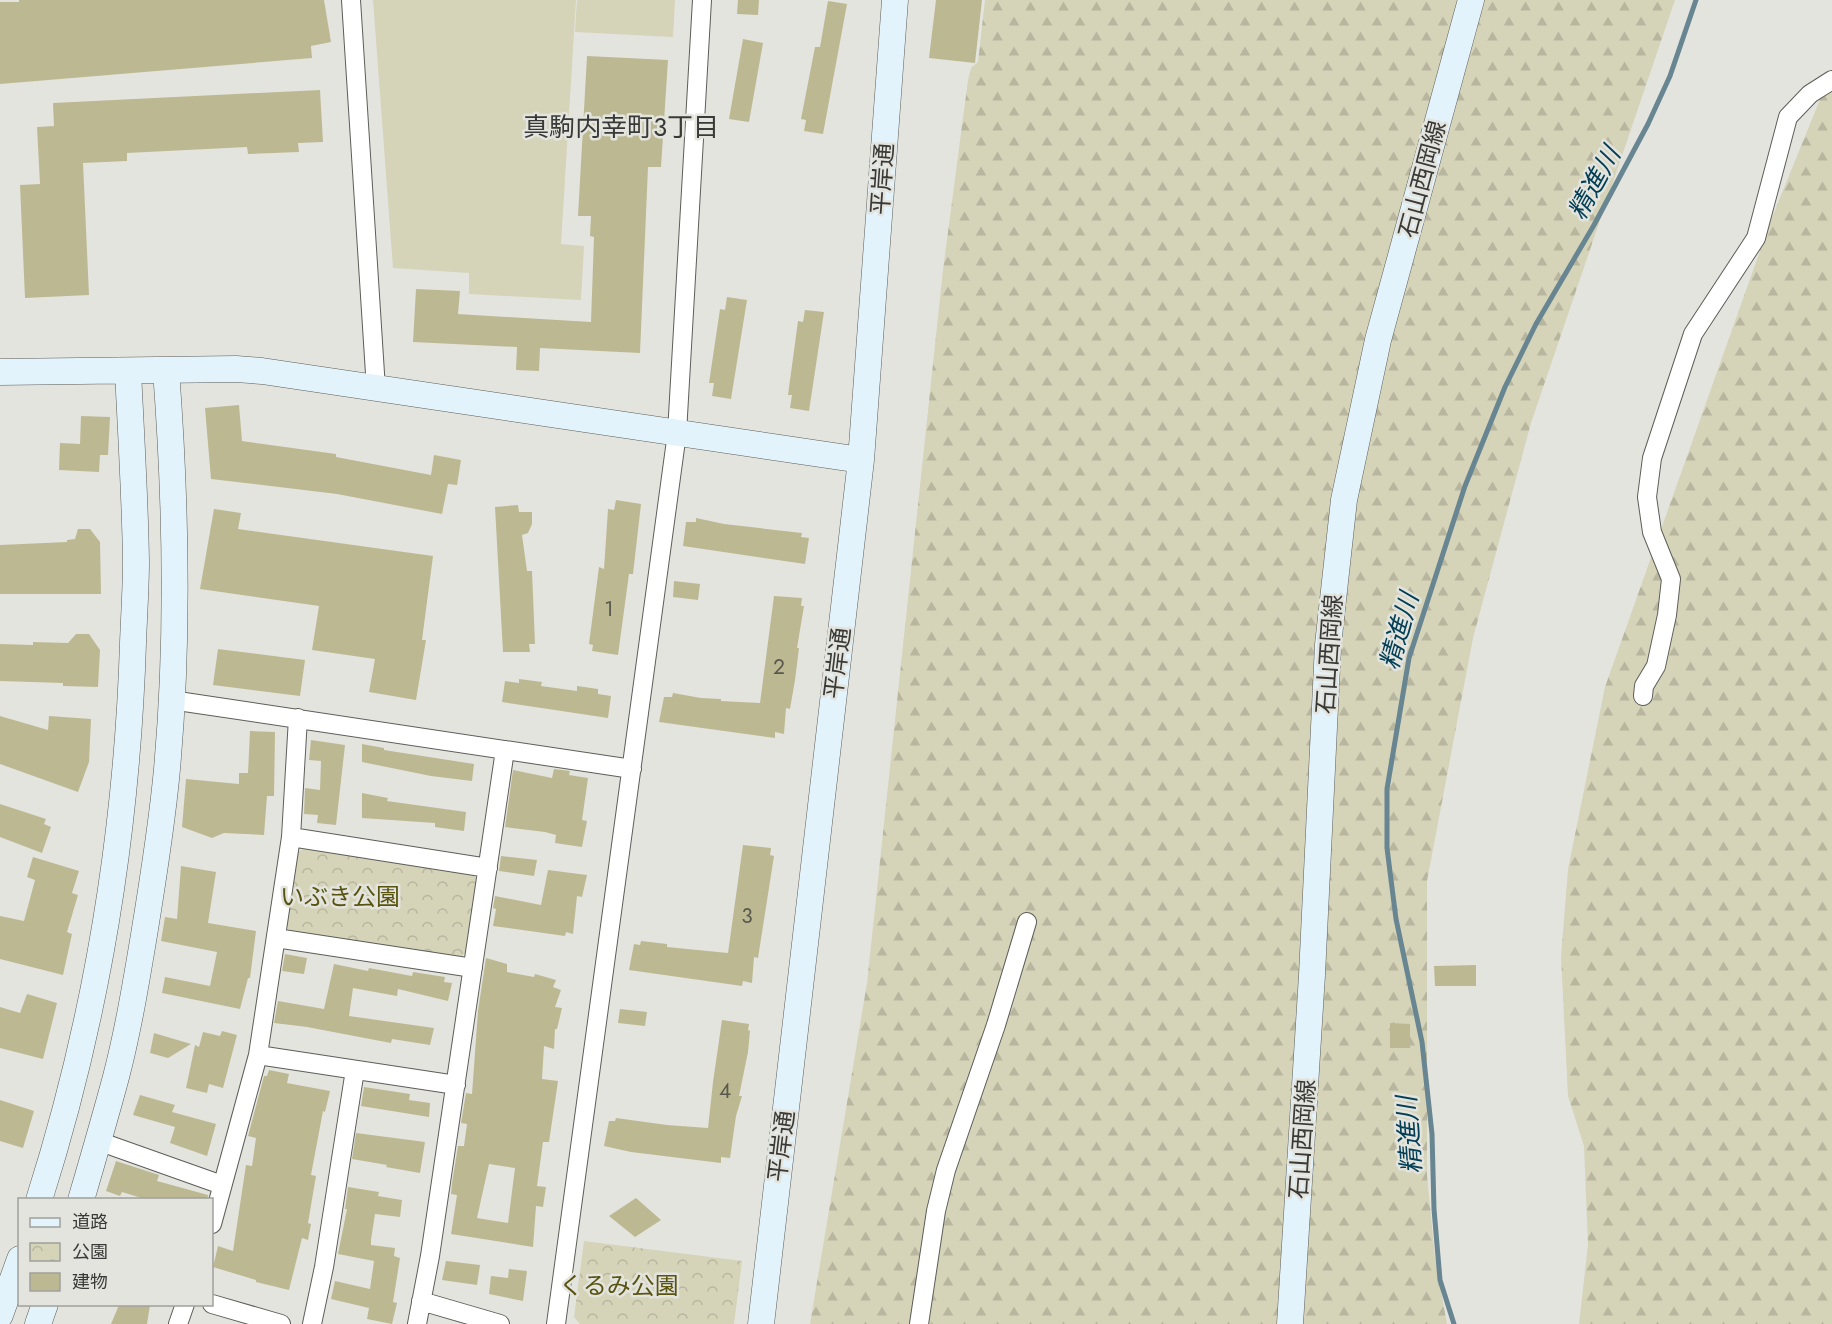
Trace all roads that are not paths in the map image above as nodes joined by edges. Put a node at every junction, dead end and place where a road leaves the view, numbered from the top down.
1 (351, 0) edge
2 (702, 0) edge
3 (895, 0) edge
4 (1471, 0) edge
5 (1832, 81) edge
6 (166, 370) junction
7 (128, 371) junction
8 (0, 372) edge
9 (376, 388) junction
10 (677, 433) junction
11 (861, 460) junction
12 (1643, 696) dead end
13 (171, 700) junction
14 (298, 718) junction
15 (505, 750) junction
16 (632, 769) junction
17 (291, 837) junction
18 (488, 868) junction
19 (1027, 922) dead end
20 (276, 938) junction
21 (473, 968) junction
22 (258, 1055) junction
23 (355, 1070) junction
24 (456, 1084) junction
25 (98, 1141) junction
26 (222, 1185) junction
27 (40, 1198) edge
28 (82, 1198) edge
29 (213, 1220) edge
30 (18, 1265) edge
31 (421, 1301) junction
32 (213, 1304) edge
33 (45, 1306) edge
34 (185, 1306) edge
35 (0, 1316) edge
36 (38, 1324) edge
37 (178, 1324) edge
38 (281, 1324) edge
39 (312, 1324) edge
40 (417, 1324) edge
41 (500, 1324) edge
42 (556, 1324) edge
43 (761, 1324) edge
44 (919, 1324) edge
45 (1290, 1324) edge

1 - 9 street
2 - 10 street
3 - 11 street, 平岸通
4 - 45 street, 石山西岡線
5 - 12 street
6 - 7 street
6 - 9 street
6 - 13 street
7 - 8 street
7 - 27 street
9 - 10 street
10 - 11 street
10 - 16 street
11 - 43 street, 平岸通
13 - 14 street
13 - 25 street
14 - 15 street
14 - 17 street
15 - 16 street
15 - 18 street
16 - 42 street
17 - 18 street
17 - 20 street
18 - 21 street
19 - 44 street
20 - 21 street
20 - 22 street
21 - 24 street
22 - 23 street
22 - 26 street
23 - 24 street
23 - 39 street
24 - 31 street
25 - 26 street
25 - 28 street
26 - 29 street
30 - 35 street
31 - 40 street
31 - 41 street
32 - 38 street
33 - 36 street
34 - 37 street

